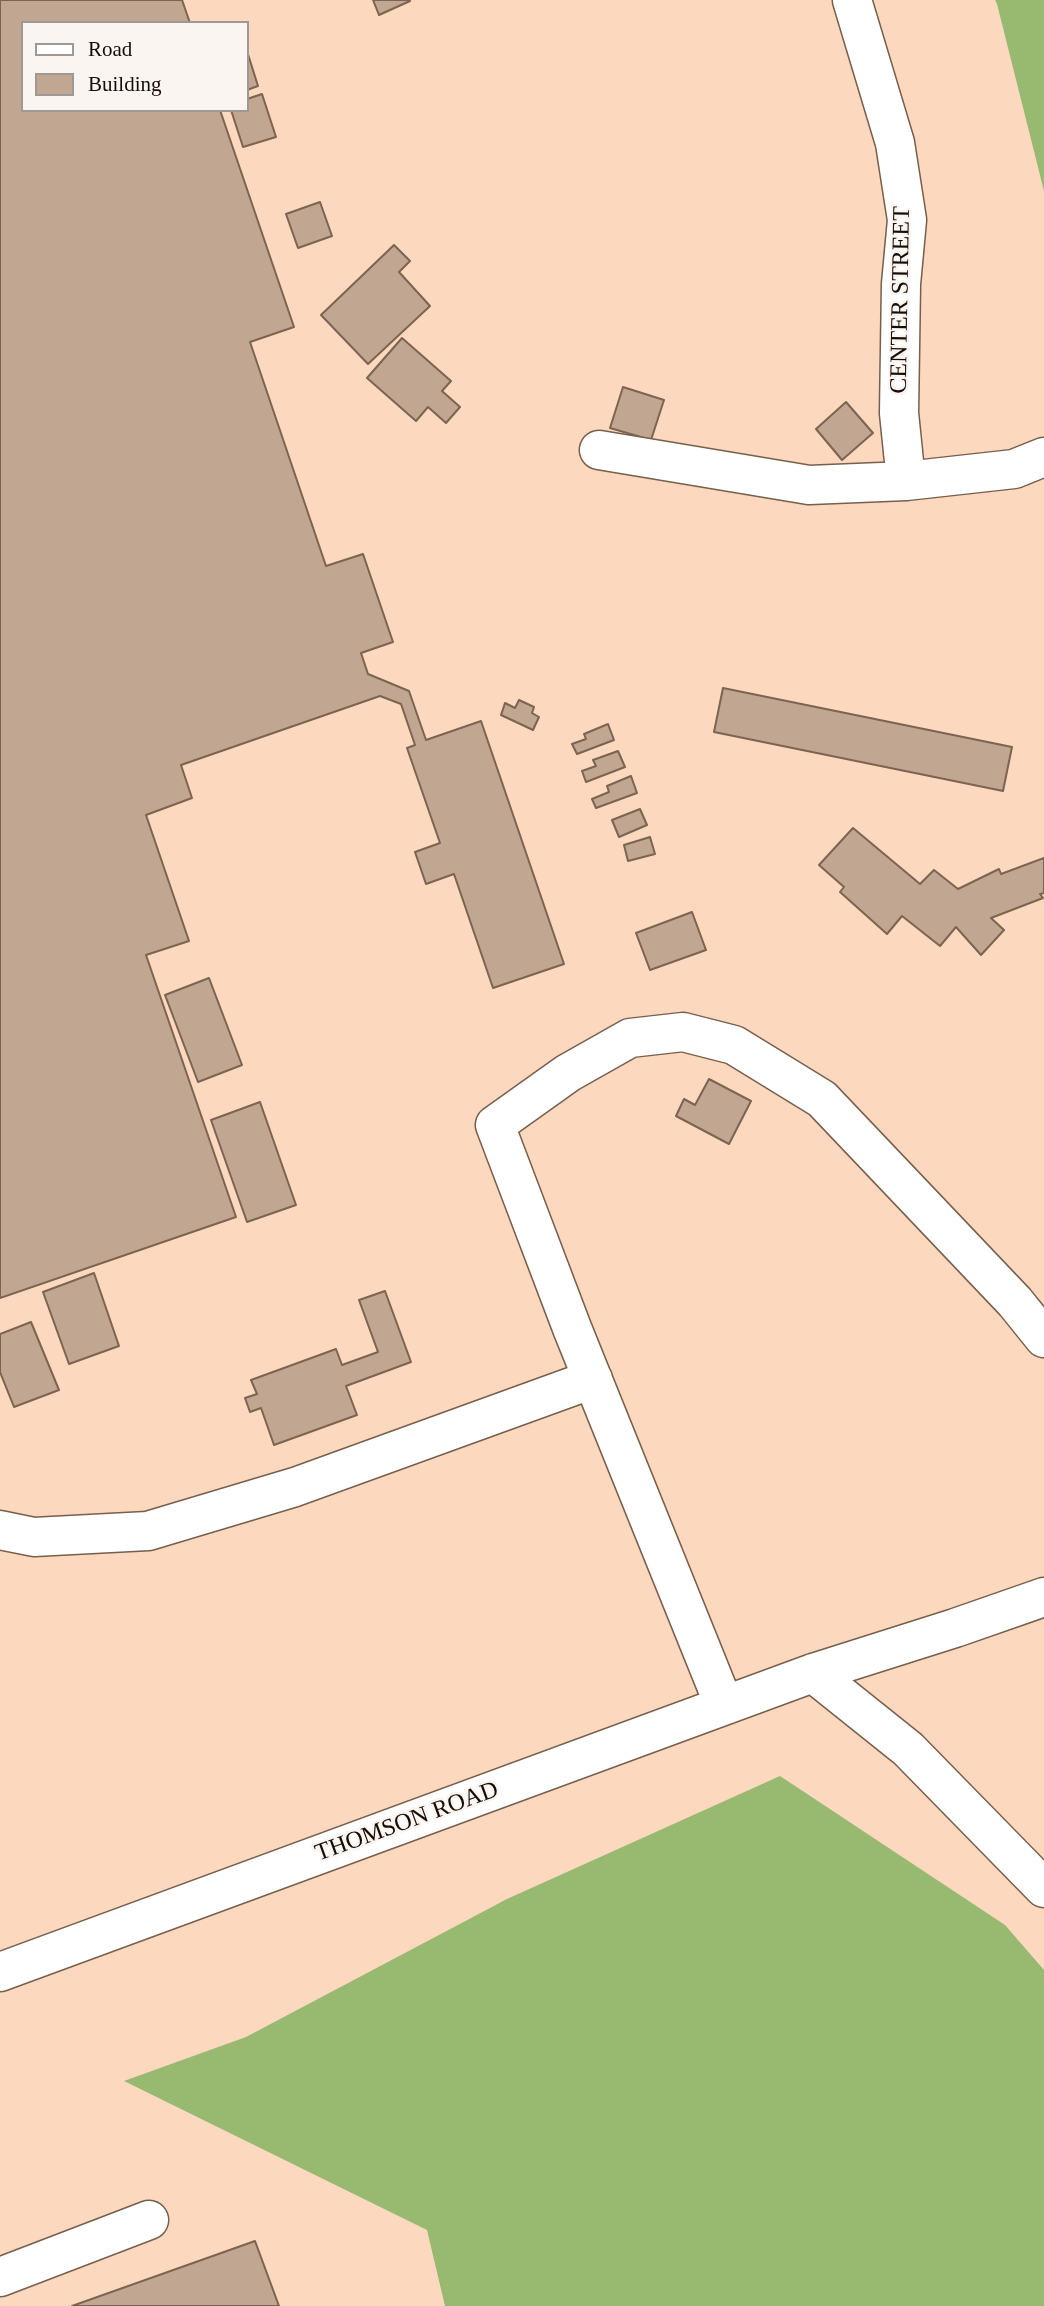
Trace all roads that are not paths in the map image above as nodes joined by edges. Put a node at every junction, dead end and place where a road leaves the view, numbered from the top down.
1 (852, 0) edge
2 (599, 450) dead end
3 (1044, 457) edge
4 (905, 481) junction
5 (1044, 1338) edge
6 (593, 1379) junction
7 (0, 1530) edge
8 (1044, 1597) edge
9 (813, 1673) junction
10 (724, 1706) junction
11 (1044, 1888) edge
12 (0, 1972) edge
13 (149, 2220) dead end
14 (0, 2277) edge

1 - 4 street, CENTER STREET
2 - 4 street
3 - 4 street
5 - 6 street
6 - 7 street
6 - 10 street
8 - 9 street, THOMSON ROAD
9 - 10 street, THOMSON ROAD
9 - 11 street
10 - 12 street, THOMSON ROAD
13 - 14 street

